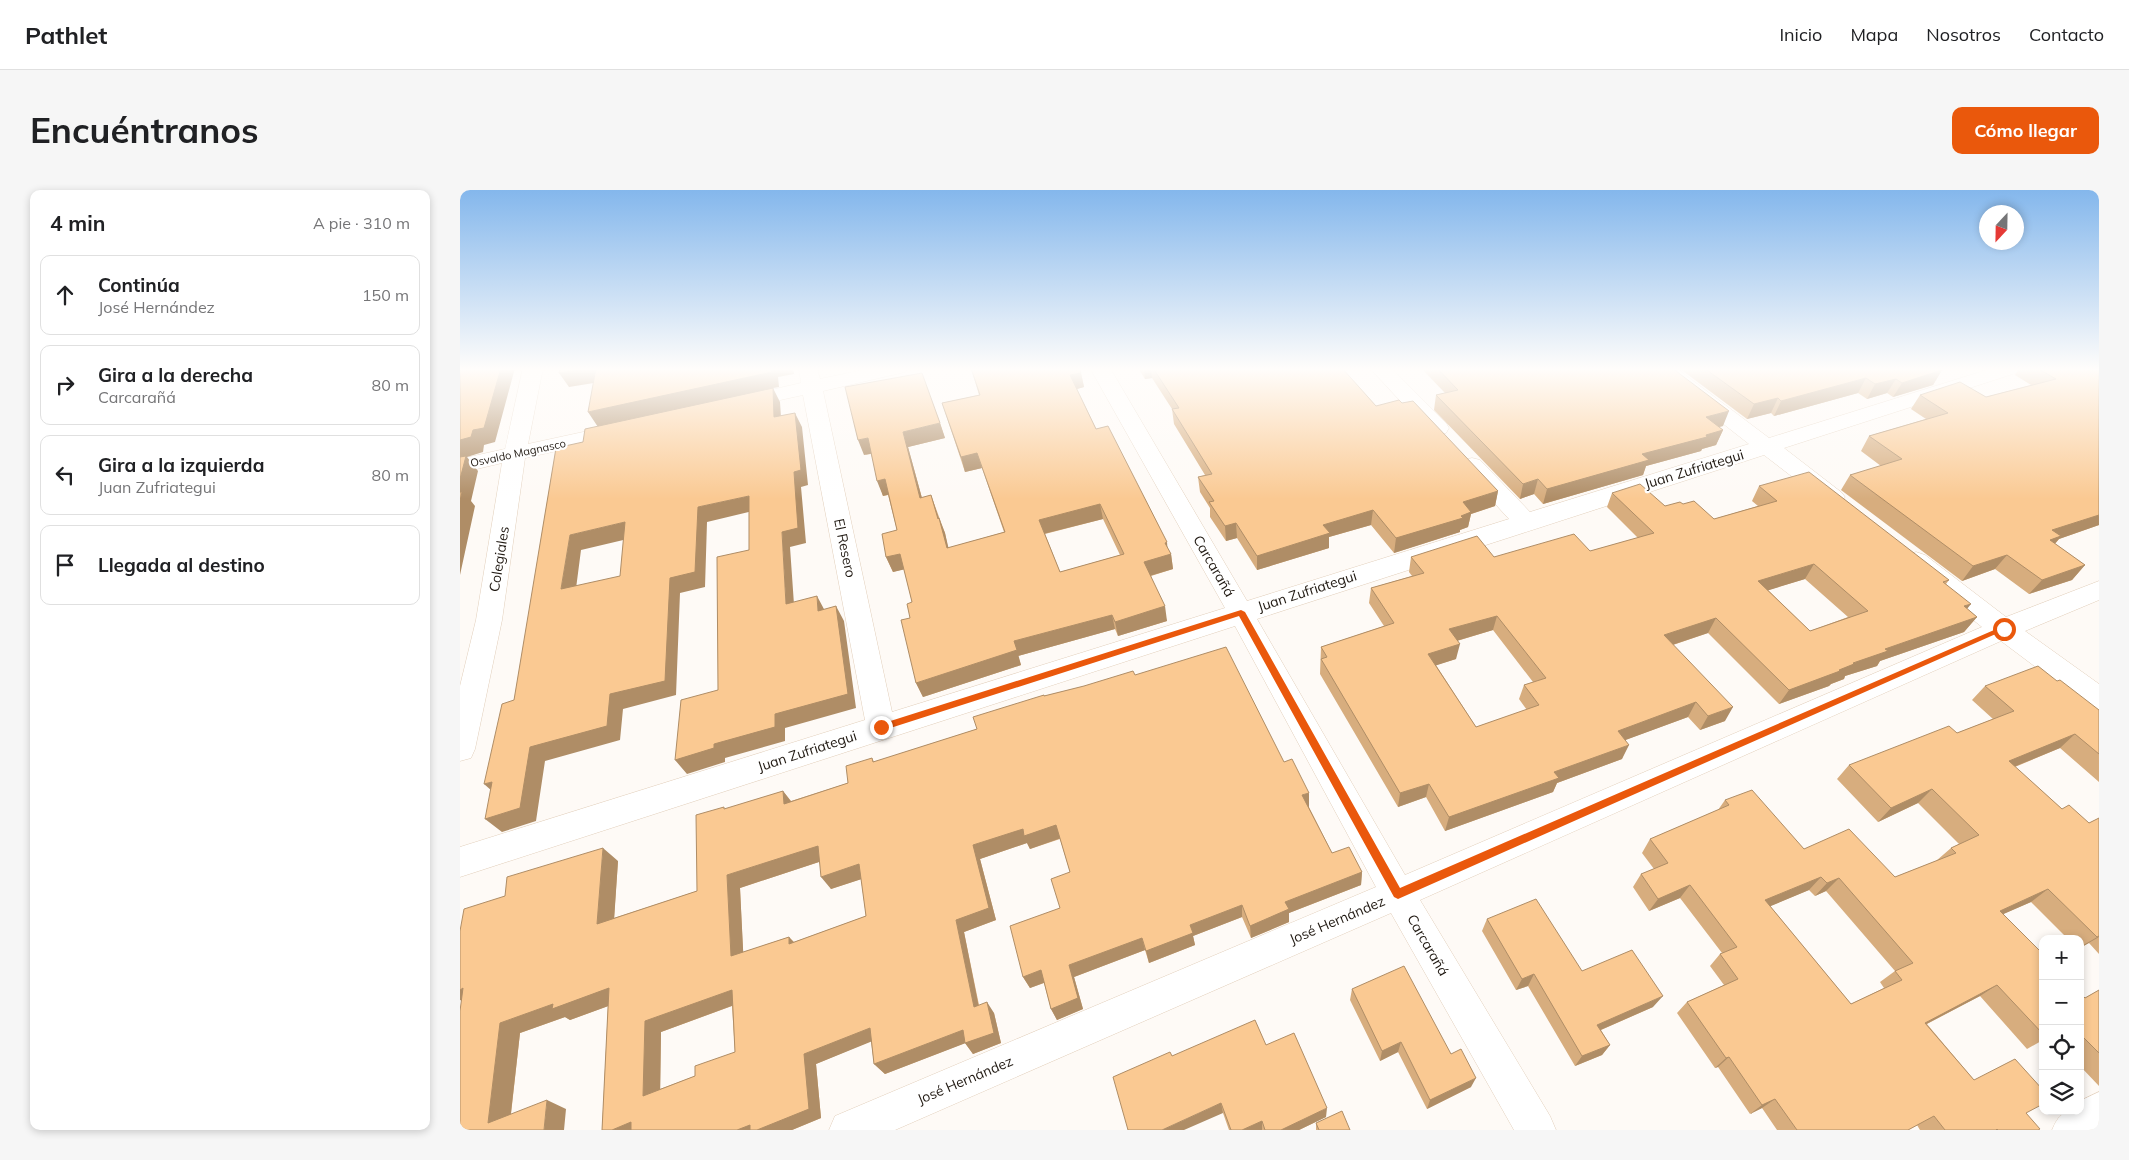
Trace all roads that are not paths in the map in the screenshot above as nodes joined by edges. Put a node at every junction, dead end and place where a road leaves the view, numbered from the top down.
1 (524, 412) edge
2 (817, 412) edge
3 (1125, 412) edge
4 (1422, 412) edge
5 (1722, 412) edge
6 (1872, 412) edge
7 (640, 426) edge
8 (1768, 446) junction
9 (515, 454) junction
10 (460, 466) edge
11 (1854, 513) edge
12 (1526, 522) junction
13 (1901, 550) edge
14 (2099, 590) edge
15 (1241, 612) junction
16 (2004, 629) junction
17 (2099, 699) edge
18 (881, 727) junction
19 (460, 749) edge
20 (460, 862) edge
21 (1398, 894) junction
22 (2099, 1112) edge
23 (850, 1130) edge
24 (1536, 1130) edge
25 (2072, 1130) edge

1 - 9 street, Colegiales
2 - 18 street, El Resero
3 - 15 street, Carcarañá
4 - 12 street
5 - 8 street
6 - 8 street, Juan Zufriategui
7 - 9 street, Osvaldo Magnasco
8 - 11 street
8 - 12 street, Juan Zufriategui
9 - 10 street, Osvaldo Magnasco
9 - 19 street, Colegiales
12 - 15 street, Juan Zufriategui
13 - 16 street
14 - 16 street, José Hernández
15 - 18 street, Juan Zufriategui
15 - 21 street, Carcarañá
16 - 17 street
16 - 21 street, José Hernández
18 - 20 street, Juan Zufriategui
21 - 23 street, José Hernández
21 - 24 street, Carcarañá
22 - 25 street

